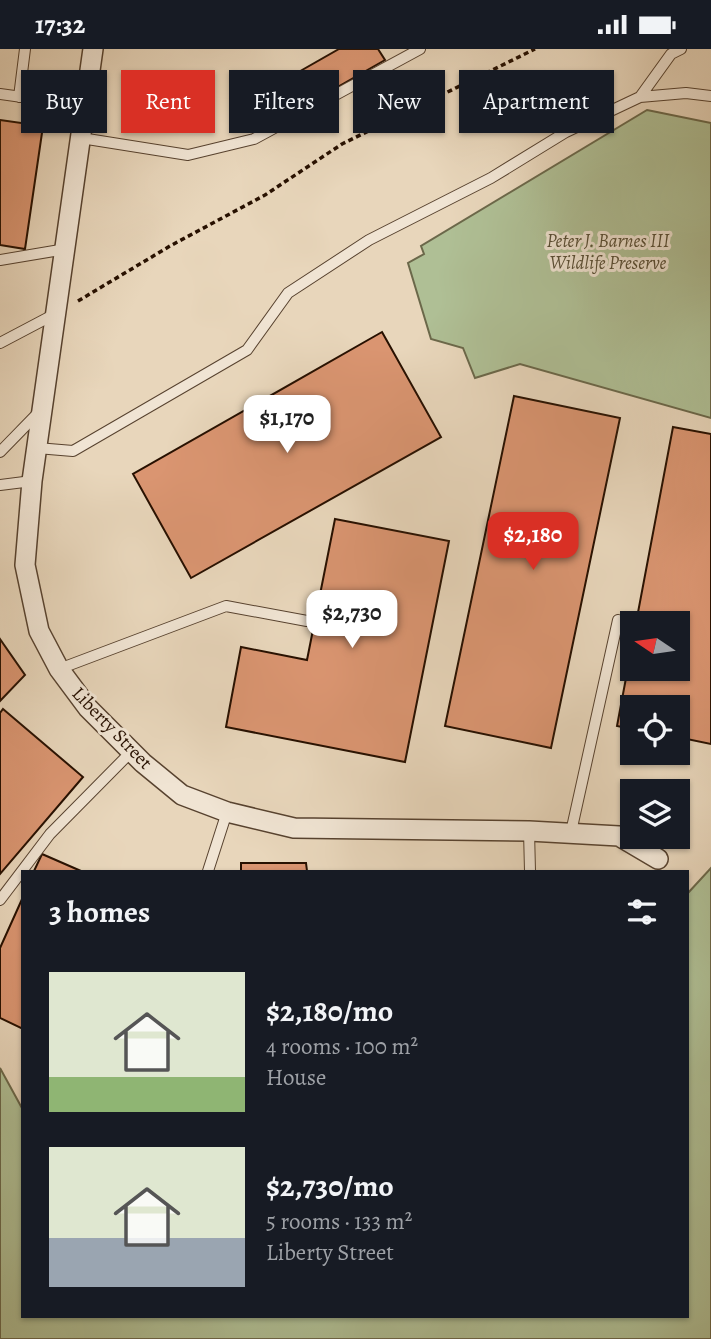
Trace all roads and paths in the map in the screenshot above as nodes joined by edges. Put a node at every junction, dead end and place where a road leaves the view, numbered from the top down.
1 (25, 49) edge
2 (93, 49) edge
3 (421, 49) edge
4 (536, 49) edge
5 (681, 49) edge
6 (90, 70) edge
7 (0, 94) edge
8 (711, 96) edge
9 (19, 97) joint
10 (640, 97) junction
11 (82, 133) edge
12 (81, 138) junction
13 (66, 249) junction
14 (0, 260) edge
15 (58, 313) junction
16 (0, 343) edge
17 (44, 407) junction
18 (37, 448) junction
19 (0, 451) edge
20 (32, 481) junction
21 (0, 485) edge
22 (618, 619) dead end
23 (306, 621) dead end
24 (59, 669) junction
25 (131, 752) junction
26 (227, 813) junction
27 (529, 831) junction
28 (572, 832) junction
29 (658, 859) dead end
30 (23, 870) edge
31 (208, 870) edge
32 (530, 870) edge
33 (21, 872) edge
34 (0, 900) edge

1 - 9 lane
2 - 6 street, Liberty Street
3 - 12 lane
4 - 15 path
5 - 10 lane
7 - 9 lane
8 - 10 lane
10 - 18 lane
11 - 12 street, Liberty Street
12 - 13 street, Liberty Street
13 - 14 lane
13 - 15 street, Liberty Street
15 - 16 lane
15 - 17 street, Liberty Street
17 - 18 street, Liberty Street
17 - 19 lane
18 - 20 street, Liberty Street
20 - 21 lane
20 - 24 street, Liberty Street
22 - 28 lane
23 - 24 lane
24 - 25 street, Liberty Street
25 - 26 street, Liberty Street
25 - 30 lane
26 - 27 street, Liberty Street
26 - 31 lane
27 - 28 street, Liberty Street
27 - 32 lane
28 - 29 street, Liberty Street
33 - 34 lane

